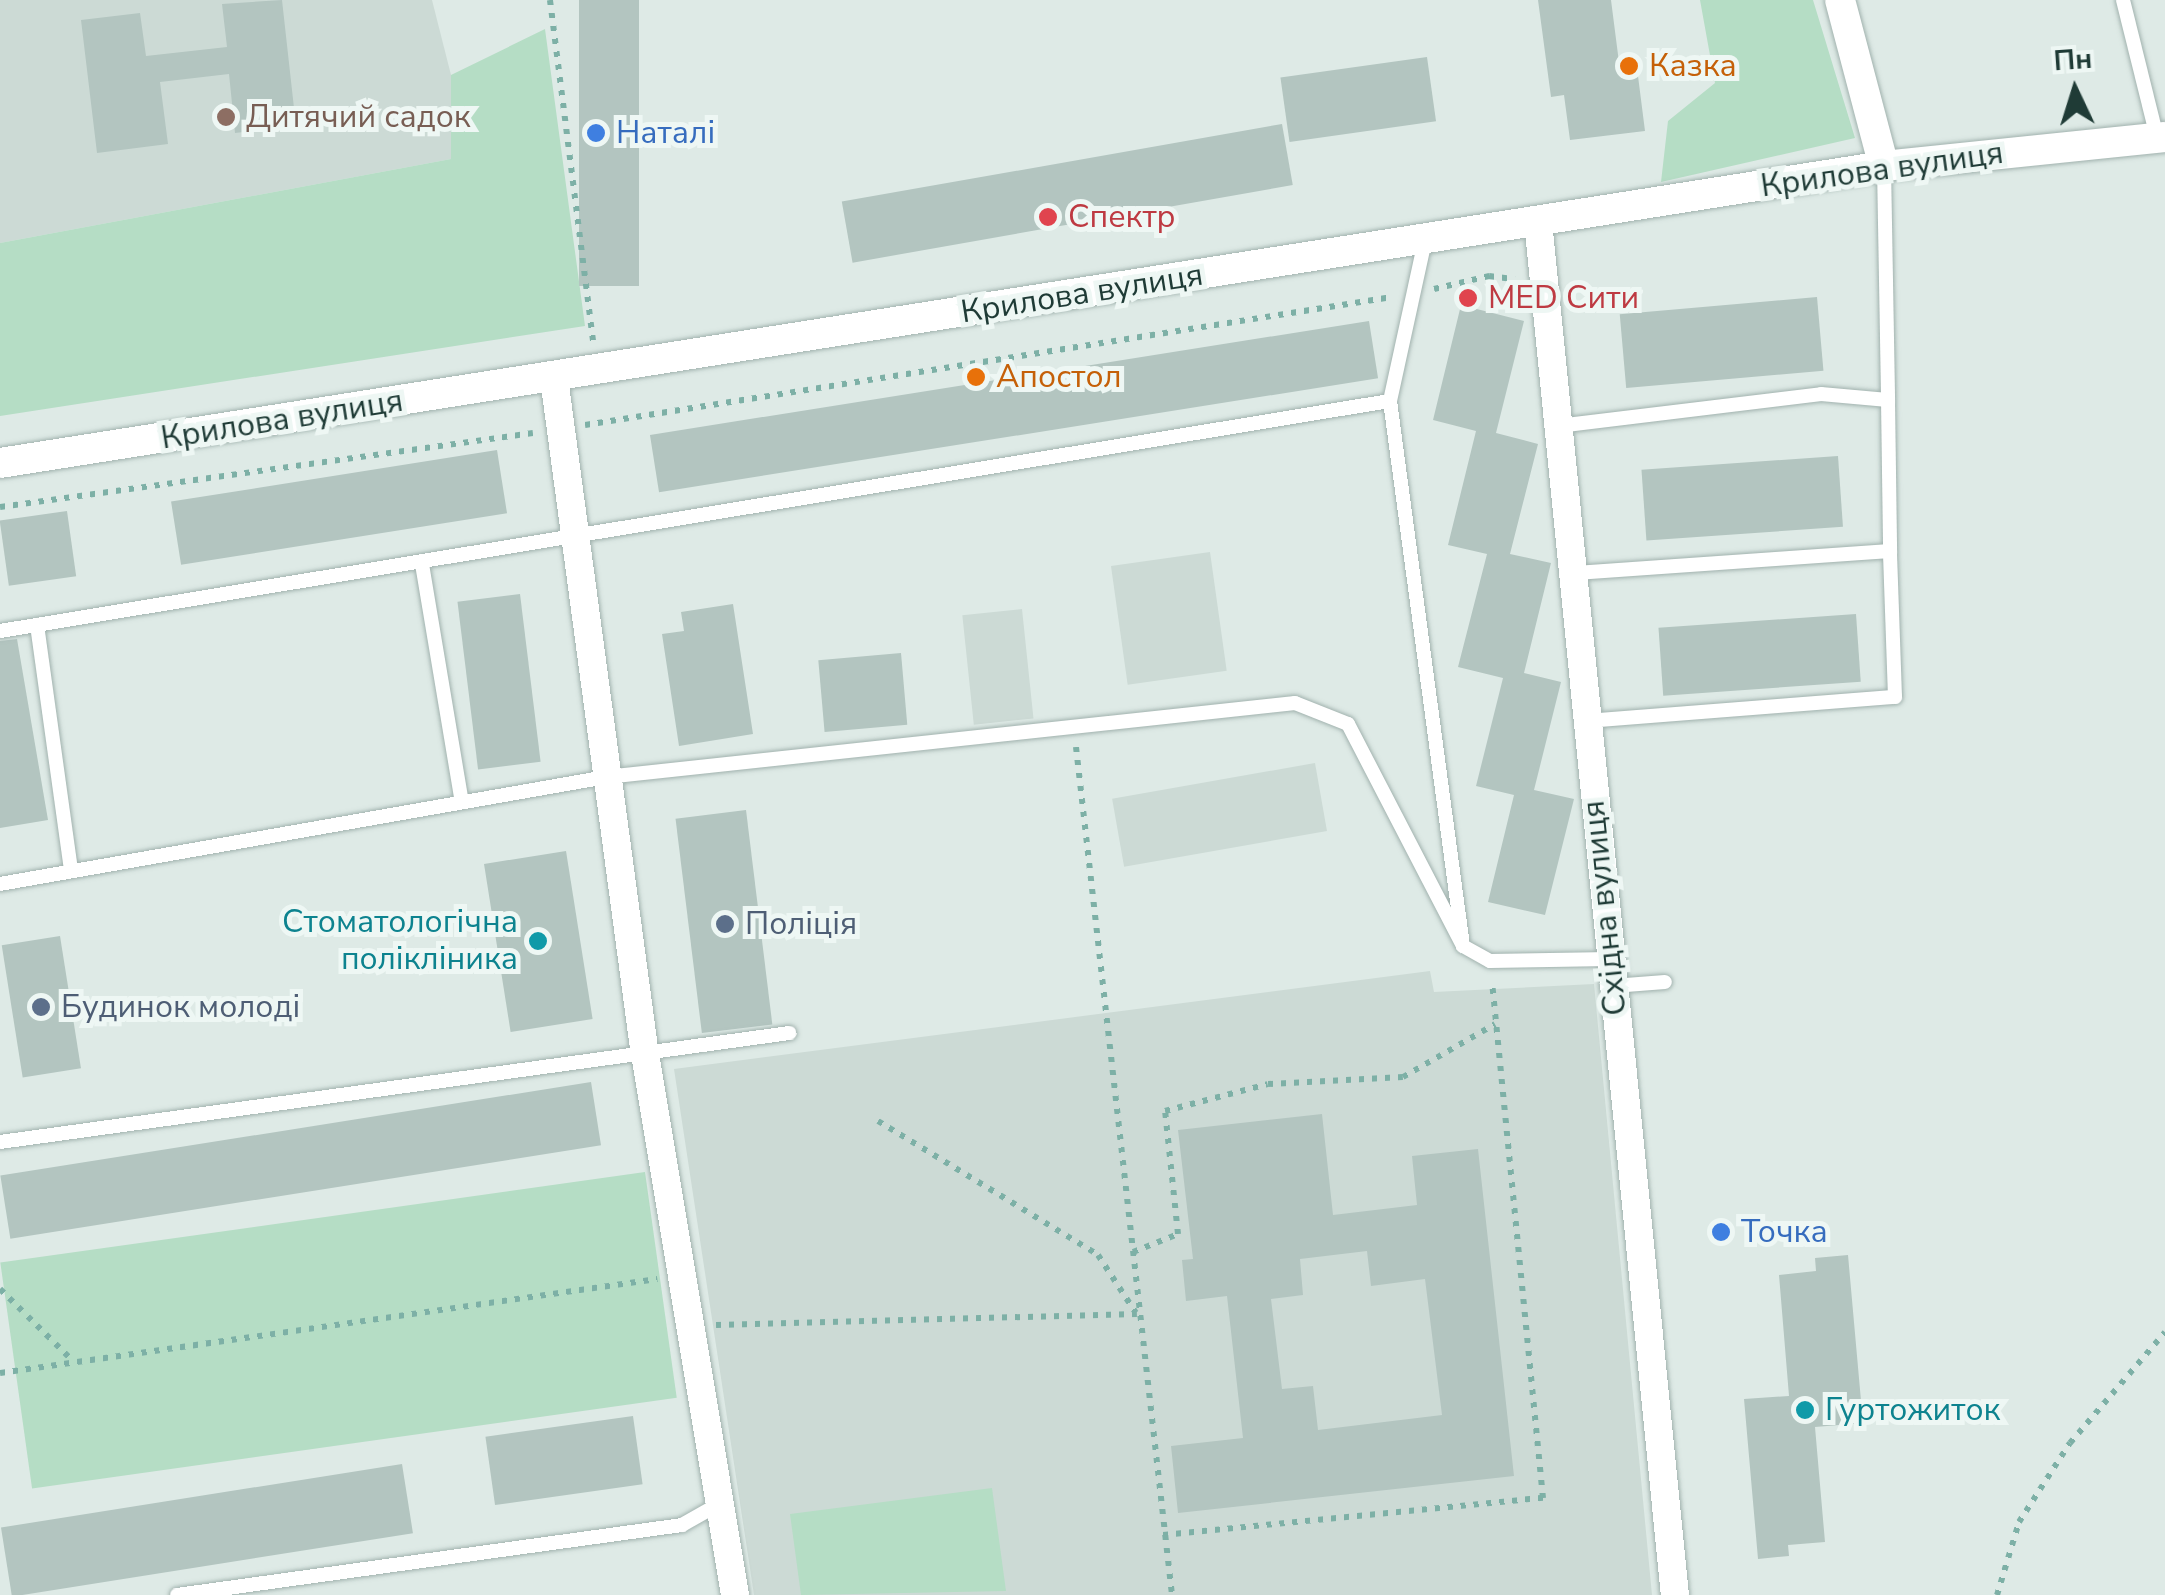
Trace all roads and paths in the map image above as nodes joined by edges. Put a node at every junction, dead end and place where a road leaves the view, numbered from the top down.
1 (550, 0) edge
2 (1840, 0) edge
3 (2123, 0) edge
4 (2161, 137) edge
5 (1884, 166) junction
6 (1538, 221) junction
7 (1425, 239) junction
8 (595, 352) dead end
9 (554, 378) junction
10 (1888, 400) junction
11 (1390, 401) junction
12 (1558, 426) junction
13 (0, 463) edge
14 (572, 540) junction
15 (1890, 551) junction
16 (422, 564) junction
17 (1572, 574) junction
18 (37, 625) junction
19 (0, 631) edge
20 (1587, 721) junction
21 (1074, 724) junction
22 (606, 777) junction
23 (462, 802) junction
24 (72, 871) junction
25 (0, 884) edge
26 (1463, 946) junction
27 (1490, 961) junction
28 (1612, 972) junction
29 (1665, 982) dead end
30 (1495, 1024) junction
31 (790, 1034) dead end
32 (644, 1048) junction
33 (878, 1121) dead end
34 (0, 1142) edge
35 (1133, 1252) junction
36 (682, 1275) junction
37 (0, 1290) edge
38 (1137, 1314) junction
39 (690, 1326) junction
40 (2165, 1332) edge
41 (75, 1362) junction
42 (0, 1373) edge
43 (720, 1504) junction
44 (1162, 1534) junction
45 (177, 1595) edge
46 (735, 1595) edge
47 (1172, 1595) edge
48 (1675, 1595) edge
49 (1998, 1595) edge

1 - 8 path
2 - 5 street
3 - 4 lane
4 - 5 street, Крилова вулиця
5 - 6 street, Крилова вулиця
5 - 10 lane
6 - 7 street, Крилова вулиця
6 - 12 street, Східна вулиця
7 - 9 street, Крилова вулиця
7 - 11 lane
9 - 13 street, Крилова вулиця
9 - 14 street
10 - 12 lane
10 - 15 lane
11 - 14 lane
11 - 26 lane
12 - 17 street, Східна вулиця
14 - 16 lane
14 - 22 street
15 - 17 lane
15 - 20 lane
16 - 18 lane
16 - 23 lane
17 - 20 street, Східна вулиця
18 - 19 lane
18 - 24 lane
20 - 28 street, Східна вулиця
21 - 22 lane
21 - 26 lane
21 - 35 path
22 - 23 lane
22 - 32 street
23 - 24 lane
24 - 25 lane
26 - 27 lane
27 - 28 lane
27 - 30 path
28 - 29 lane
28 - 48 street, Східна вулиця
30 - 35 path
30 - 44 path
31 - 32 lane
32 - 34 lane
32 - 36 street
33 - 38 path
35 - 38 path
36 - 39 street
36 - 41 path
37 - 41 path
38 - 39 path
38 - 44 path
39 - 43 street
40 - 49 path
41 - 42 path
43 - 45 lane
43 - 46 street
44 - 47 path

